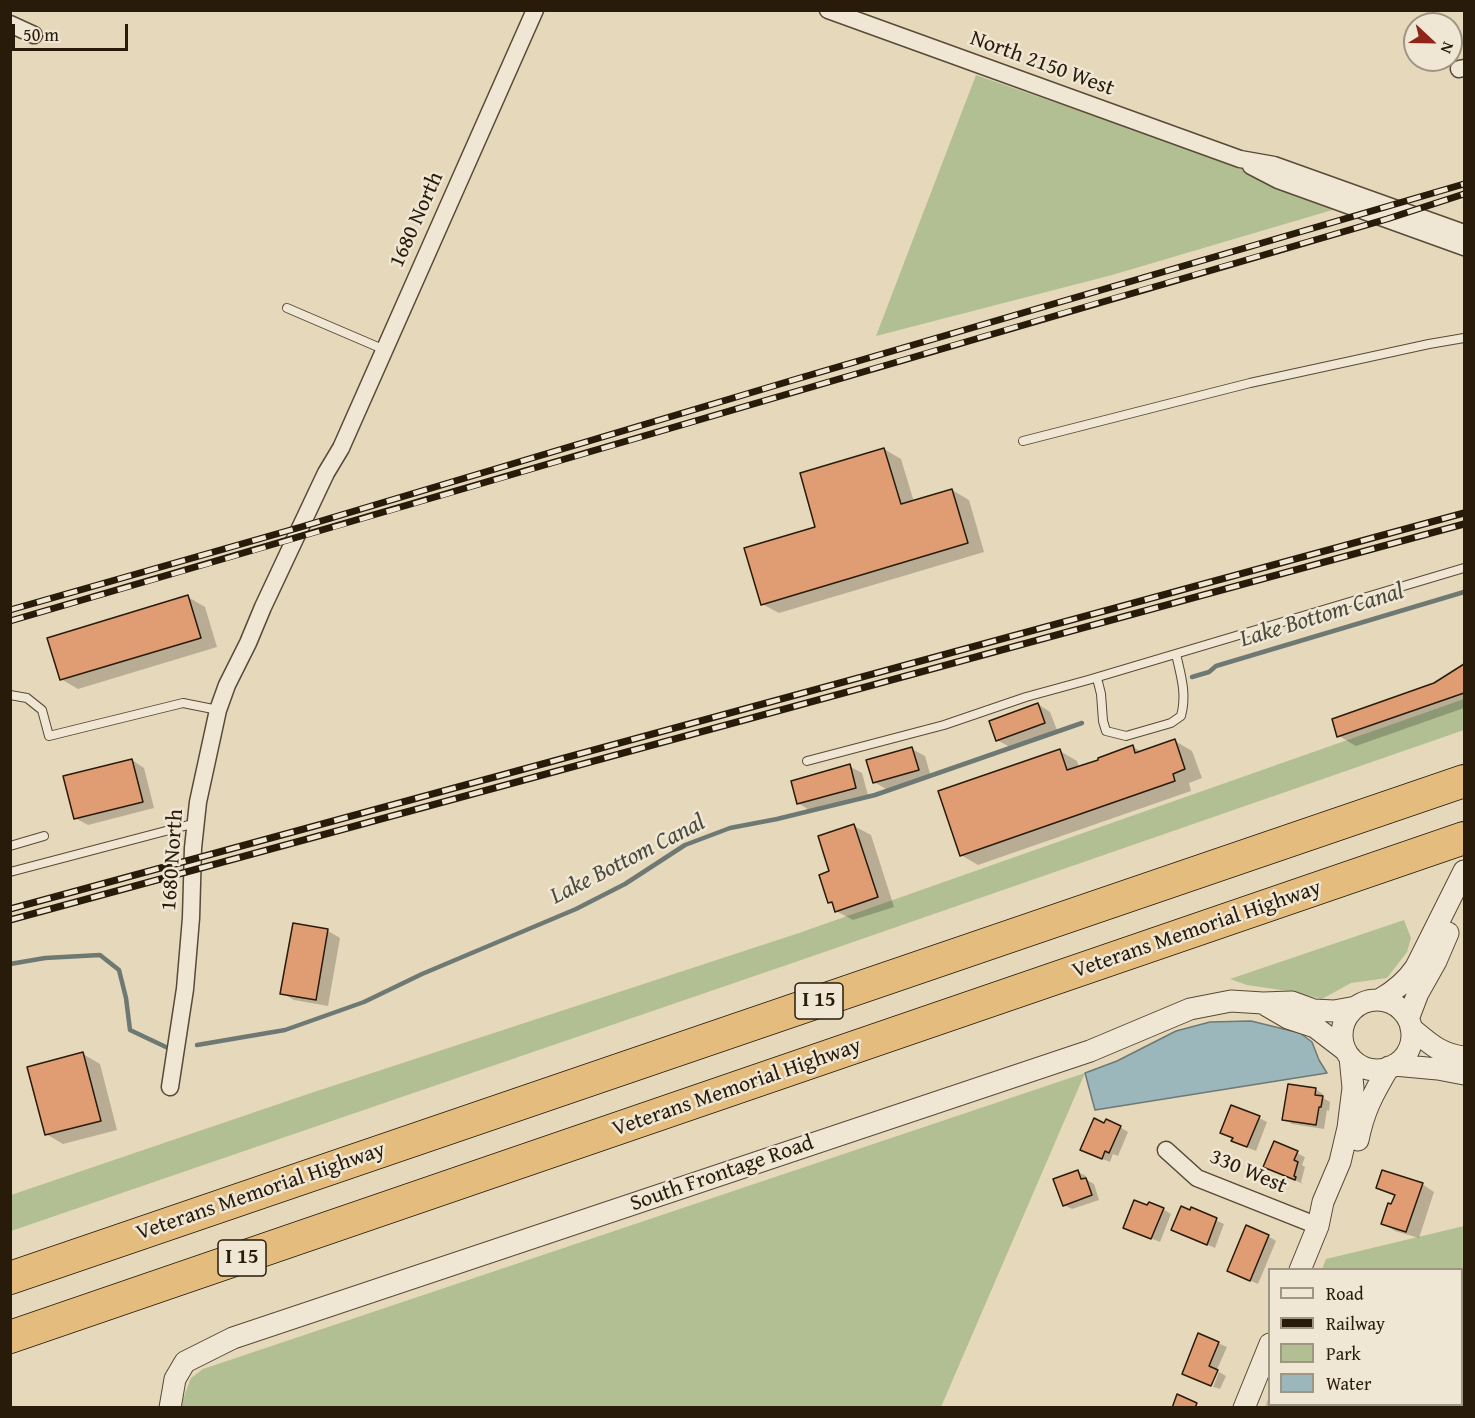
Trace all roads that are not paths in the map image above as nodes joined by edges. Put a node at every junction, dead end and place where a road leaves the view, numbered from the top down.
1 (535, 10) edge
2 (828, 10) edge
3 (10, 24) edge
4 (34, 35) dead end
5 (1240, 159) junction
6 (1464, 233) edge
7 (1464, 246) edge
8 (287, 308) dead end
9 (1464, 338) edge
10 (385, 350) junction
11 (1023, 441) dead end
12 (1464, 568) edge
13 (1176, 654) junction
14 (1096, 678) junction
15 (10, 695) edge
16 (218, 710) junction
17 (807, 761) dead end
18 (1455, 784) edge
19 (196, 823) junction
20 (44, 836) dead end
21 (1464, 838) edge
22 (10, 846) edge
23 (10, 872) edge
24 (1463, 874) edge
25 (1379, 1000) junction
26 (1263, 1003) junction
27 (1356, 1007) junction
28 (1409, 1024) junction
29 (1348, 1054) junction
30 (1464, 1058) edge
31 (1391, 1066) junction
32 (1464, 1074) edge
33 (170, 1087) dead end
34 (1166, 1150) dead end
35 (1318, 1226) junction
36 (1300, 1268) edge
37 (10, 1278) edge
38 (10, 1337) edge
39 (1268, 1347) edge
40 (170, 1407) edge
41 (1244, 1407) edge

1 - 10 street, 1680 North
2 - 5 street, North 2150 West
3 - 4 street
5 - 6 street, North 2150 West
5 - 7 street, North 2150 West
8 - 10 lane
9 - 11 lane
10 - 16 street, 1680 North
12 - 13 lane
13 - 14 lane
13 - 14 lane
14 - 17 lane
15 - 16 lane
16 - 19 street, 1680 North
18 - 37 highway, Veterans Memorial Highway / I 15
19 - 23 lane
19 - 33 street, 1680 North
20 - 22 lane
21 - 38 highway, Veterans Memorial Highway / I 15
24 - 25 street
24 - 28 street
25 - 27 street
25 - 28 street
26 - 27 street, South Frontage Road
26 - 29 street, South Frontage Road
26 - 40 street, South Frontage Road
27 - 29 street
28 - 30 street
28 - 31 street
29 - 31 street
29 - 35 street
31 - 32 street
31 - 35 street
34 - 35 street, 330 West
35 - 36 street
39 - 41 street

